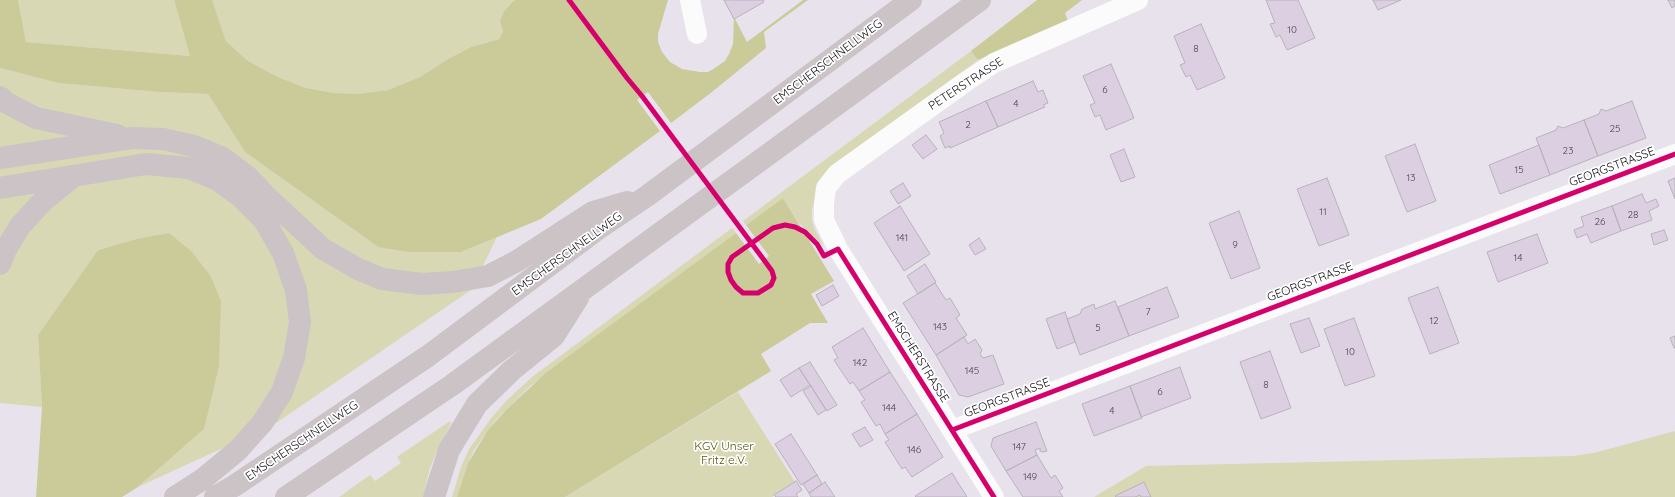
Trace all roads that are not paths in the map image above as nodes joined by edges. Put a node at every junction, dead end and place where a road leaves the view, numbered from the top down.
1 (690, 0) edge
2 (911, 0) edge
3 (980, 0) edge
4 (1138, 0) edge
5 (697, 34) dead end
6 (0, 97) edge
7 (132, 138) junction
8 (1675, 154) edge
9 (0, 158) edge
10 (76, 175) junction
11 (0, 188) edge
12 (647, 196) junction
13 (824, 204) joint
14 (0, 264) edge
15 (584, 289) junction
16 (952, 430) junction
17 (175, 497) edge
18 (215, 497) edge
19 (286, 497) edge
20 (434, 497) edge
21 (994, 497) edge

1 - 5 street
2 - 12 highway, EMSCHERSCHNELLWEG
3 - 15 highway
4 - 13 street, PETERSTRASSE
6 - 7 highway
7 - 9 highway
7 - 12 highway
8 - 16 street, GEORGSTRASSE
10 - 11 highway
10 - 14 highway
10 - 17 highway
12 - 18 highway, EMSCHERSCHNELLWEG
13 - 16 street, EMSCHERSTRASSE
15 - 19 highway
15 - 20 highway
16 - 21 street, EMSCHERSTRASSE

